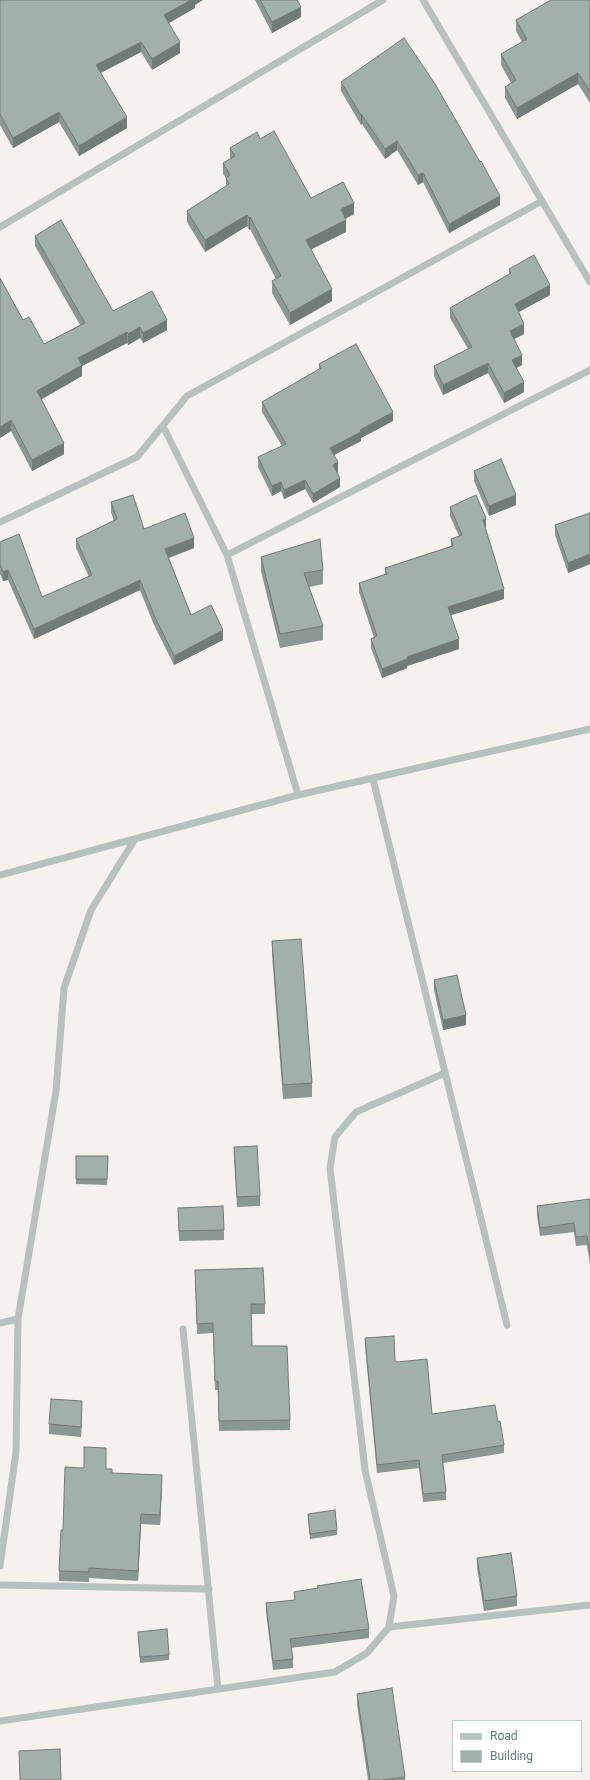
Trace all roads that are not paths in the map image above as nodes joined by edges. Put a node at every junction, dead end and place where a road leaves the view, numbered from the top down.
1 (383, 0) edge
2 (423, 0) edge
3 (542, 201) junction
4 (0, 227) edge
5 (590, 282) edge
6 (590, 370) edge
7 (163, 426) junction
8 (0, 522) edge
9 (227, 555) junction
10 (590, 729) edge
11 (373, 779) junction
12 (298, 795) junction
13 (135, 839) junction
14 (0, 875) edge
15 (445, 1073) junction
16 (18, 1319) junction
17 (0, 1323) edge
18 (507, 1325) dead end
19 (183, 1329) dead end
20 (0, 1566) edge
21 (0, 1585) edge
22 (209, 1590) junction
23 (590, 1605) edge
24 (389, 1627) junction
25 (218, 1689) junction
26 (0, 1721) edge

1 - 4 street
2 - 3 street
3 - 5 street
3 - 7 street
6 - 9 street
7 - 8 street
7 - 9 street
9 - 12 street
10 - 11 street
11 - 12 street
11 - 15 street
12 - 13 street
13 - 14 street
13 - 16 street
15 - 18 street
15 - 24 street
16 - 17 street
16 - 20 street
19 - 22 street
21 - 22 street
22 - 25 street
23 - 24 street
24 - 25 street
25 - 26 street

